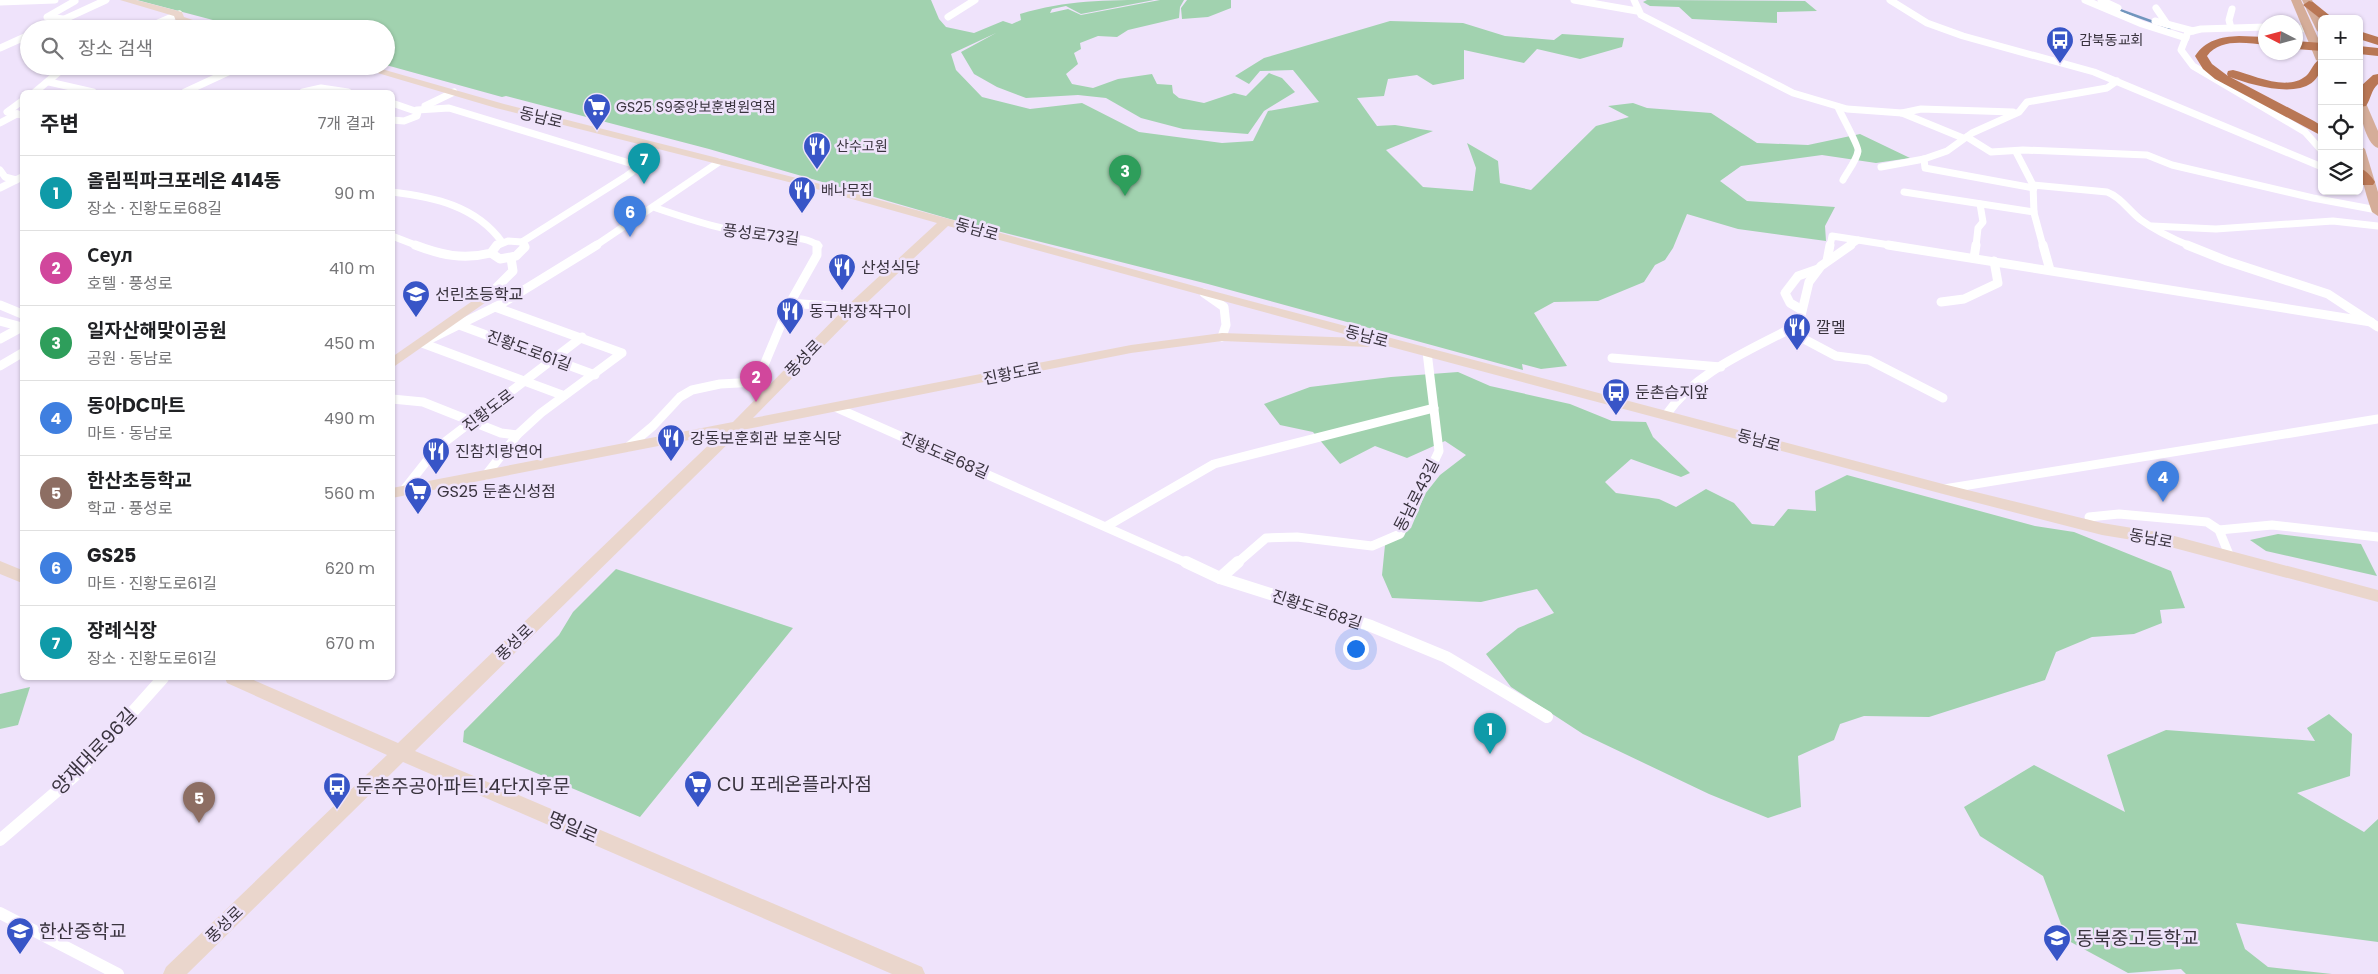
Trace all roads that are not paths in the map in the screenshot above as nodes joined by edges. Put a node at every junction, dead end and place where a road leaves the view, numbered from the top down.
1 (55, 0) edge
2 (71, 0) edge
3 (95, 0) edge
4 (106, 0) edge
5 (125, 0) edge
6 (976, 0) edge
7 (1574, 0) edge
8 (1634, 0) edge
9 (1890, 0) edge
10 (2085, 0) edge
11 (2101, 0) edge
12 (2296, 0) edge
13 (0, 2) edge
14 (2308, 3) edge
15 (2156, 8) dead end
16 (2232, 9) dead end
17 (1637, 10) junction
18 (179, 14) junction
19 (2323, 15) edge
20 (948, 17) dead end
21 (64, 19) joint
22 (169, 20) edge
23 (183, 20) edge
24 (2167, 24) junction
25 (2318, 24) edge
26 (2258, 27) edge
27 (2231, 28) junction
28 (2303, 29) edge
29 (2307, 29) junction
30 (2193, 31) junction
31 (2363, 36) edge
32 (2186, 38) junction
33 (20, 40) edge
34 (17, 41) junction
35 (2258, 41) edge
36 (2378, 41) edge
37 (20, 42) edge
38 (2258, 43) edge
39 (2303, 45) edge
40 (2318, 46) edge
41 (0, 48) edge
42 (2378, 48) edge
43 (2363, 49) edge
44 (2363, 50) edge
45 (2378, 52) edge
46 (2321, 60) edge
47 (2318, 68) edge
48 (56, 75) edge
49 (222, 75) edge
50 (392, 75) edge
51 (2378, 78) edge
52 (2117, 81) junction
53 (49, 82) junction
54 (38, 90) edge
55 (84, 90) edge
56 (189, 90) edge
57 (312, 90) edge
58 (334, 90) edge
59 (454, 92) junction
60 (2363, 96) edge
61 (20, 103) edge
62 (395, 104) edge
63 (2361, 105) edge
64 (1838, 107) junction
65 (417, 110) junction
66 (1902, 113) junction
67 (2017, 113) junction
68 (20, 115) edge
69 (395, 120) edge
70 (0, 123) edge
71 (2318, 129) edge
72 (1965, 138) junction
73 (2378, 144) edge
74 (2321, 150) edge
75 (2359, 150) edge
76 (2016, 152) junction
77 (1924, 159) junction
78 (719, 162) junction
79 (2318, 165) edge
80 (1881, 167) dead end
81 (0, 170) edge
82 (19, 178) edge
83 (2366, 179) edge
84 (1843, 180) dead end
85 (2033, 186) junction
86 (0, 188) edge
87 (1904, 192) dead end
88 (395, 193) edge
89 (1980, 204) junction
90 (656, 208) junction
91 (2378, 210) edge
92 (2034, 212) junction
93 (946, 220) junction
94 (2151, 226) junction
95 (2378, 226) edge
96 (395, 237) edge
97 (1858, 240) junction
98 (502, 242) junction
99 (522, 242) junction
100 (491, 254) junction
101 (511, 258) junction
102 (1974, 258) junction
103 (1827, 261) junction
104 (1994, 261) junction
105 (1818, 269) junction
106 (2050, 270) junction
107 (494, 290) junction
108 (1204, 293) junction
109 (515, 297) junction
110 (1941, 302) dead end
111 (790, 303) junction
112 (0, 305) edge
113 (495, 307) junction
114 (854, 308) junction
115 (1802, 310) junction
116 (20, 313) edge
117 (0, 321) edge
118 (2374, 325) edge
119 (20, 326) edge
120 (462, 326) junction
121 (20, 328) edge
122 (1787, 330) junction
123 (582, 337) junction
124 (1222, 337) junction
125 (0, 340) edge
126 (422, 343) junction
127 (1398, 345) junction
128 (1428, 352) junction
129 (20, 354) edge
130 (1612, 358) dead end
131 (554, 359) junction
132 (395, 362) edge
133 (0, 366) edge
134 (1722, 367) junction
135 (595, 375) junction
136 (524, 382) junction
137 (757, 382) junction
138 (773, 390) junction
139 (562, 395) junction
140 (1943, 398) dead end
141 (395, 399) edge
142 (758, 405) junction
143 (837, 408) junction
144 (1434, 408) junction
145 (1666, 415) junction
146 (784, 418) junction
147 (2378, 419) edge
148 (473, 421) junction
149 (738, 425) junction
150 (517, 435) junction
151 (628, 447) junction
152 (486, 475) junction
153 (1943, 489) junction
154 (398, 492) edge
155 (2089, 517) dead end
156 (1107, 526) junction
157 (2220, 530) junction
158 (2378, 537) edge
159 (2230, 557) junction
160 (0, 567) edge
161 (20, 575) edge
162 (20, 576) edge
163 (1220, 578) junction
164 (0, 579) edge
165 (2378, 596) edge
166 (161, 680) edge
167 (237, 680) edge
168 (1547, 717) dead end
169 (399, 752) junction
170 (0, 840) edge
171 (0, 913) edge
172 (118, 974) edge
173 (173, 974) edge
174 (915, 974) edge

1 - 13 street
2 - 3 street
2 - 21 street
4 - 21 street
5 - 18 main road
6 - 20 street
7 - 17 street
8 - 17 street
9 - 52 street
10 - 32 street
11 - 24 street
12 - 29 main road
14 - 19 highway
14 - 25 main road
15 - 24 street
16 - 27 street
17 - 64 street
18 - 22 street
18 - 23 main road
24 - 30 street
26 - 27 street
27 - 30 street
28 - 29 street
29 - 46 main road
30 - 32 street
31 - 36 highway
32 - 74 street
33 - 34 street
34 - 37 street
34 - 41 street
35 - 71 highway
38 - 47 highway
39 - 40 highway
42 - 43 highway
44 - 45 highway
48 - 53 street
49 - 56 street
50 - 59 main road, 동남로
51 - 60 highway
52 - 67 street
52 - 79 street
53 - 54 street
53 - 55 street
57 - 58 street
59 - 65 street
59 - 78 main road, 동남로
61 - 68 street
62 - 65 street
63 - 73 main road
64 - 66 street
64 - 84 street
65 - 69 street
65 - 99 street
66 - 67 street
66 - 72 street
67 - 72 street
68 - 70 street
72 - 76 street
72 - 77 street
75 - 83 main road
76 - 85 street
76 - 91 street
77 - 80 street
77 - 85 street
78 - 90 street, 진황도로61길
78 - 93 main road, 동남로
81 - 82 street
82 - 86 street
83 - 91 main road
85 - 92 street
85 - 94 street
87 - 89 street
88 - 98 street
89 - 92 street
89 - 102 street
90 - 109 street, 진황도로61길
90 - 111 street, 풍성로73길
92 - 106 street
93 - 108 main road, 동남로
93 - 114 main road, 풍성로
94 - 95 street
94 - 118 street
96 - 100 street
97 - 102 street
97 - 103 street
97 - 103 street
98 - 99 street
98 - 100 street
99 - 101 street
100 - 101 street
101 - 107 street
102 - 104 street
103 - 105 street
104 - 106 street
104 - 110 street
105 - 115 street
105 - 115 street
106 - 118 street
107 - 109 street
107 - 126 main road, 진황도로61길
108 - 124 street
108 - 127 main road, 동남로
109 - 113 street, 진황도로61길
111 - 114 street
111 - 137 street, 풍성로73길
112 - 116 street
113 - 120 street, 진황도로61길
113 - 123 street, 진황도로61길
114 - 138 main road, 풍성로
115 - 122 street
117 - 119 street
120 - 126 street, 진황도로61길
120 - 131 street, 진황도로61길
121 - 125 street
122 - 134 street
122 - 140 street
123 - 131 street, 진황도로
123 - 135 street, 진황도로61길
124 - 127 main road, 진황도로
124 - 143 main road, 진황도로
126 - 132 main road, 진황도로61길
126 - 136 street, 진황도로61길
127 - 128 main road, 동남로
128 - 144 street, 동남로43길
128 - 145 main road, 동남로
129 - 133 street
130 - 134 street
131 - 135 street, 진황도로61길
131 - 136 street, 진황도로
134 - 145 street
135 - 139 street
136 - 139 street, 진황도로61길
136 - 148 street, 진황도로
137 - 138 street
137 - 151 street, 진황도로
138 - 142 main road, 풍성로
139 - 150 street
141 - 148 street
142 - 146 main road
142 - 149 main road, 풍성로
143 - 146 main road, 진황도로
143 - 156 street, 진황도로68길
144 - 156 street
144 - 163 street, 동남로43길
145 - 153 main road, 동남로
146 - 149 main road, 진황도로
147 - 153 street
148 - 150 street
148 - 154 street, 진황도로
149 - 151 main road, 진황도로
149 - 169 main road, 풍성로
150 - 152 street
151 - 152 main road, 진황도로
152 - 154 main road, 진황도로
153 - 159 main road, 동남로
155 - 157 street
156 - 163 street, 진황도로68길
157 - 158 street
157 - 159 street
159 - 165 main road, 동남로
160 - 161 main road
162 - 164 main road
163 - 168 street, 진황도로68길
166 - 170 street, 양재대로96길
167 - 169 main road, 명일로
169 - 173 main road, 풍성로
169 - 174 main road, 명일로
171 - 172 street

